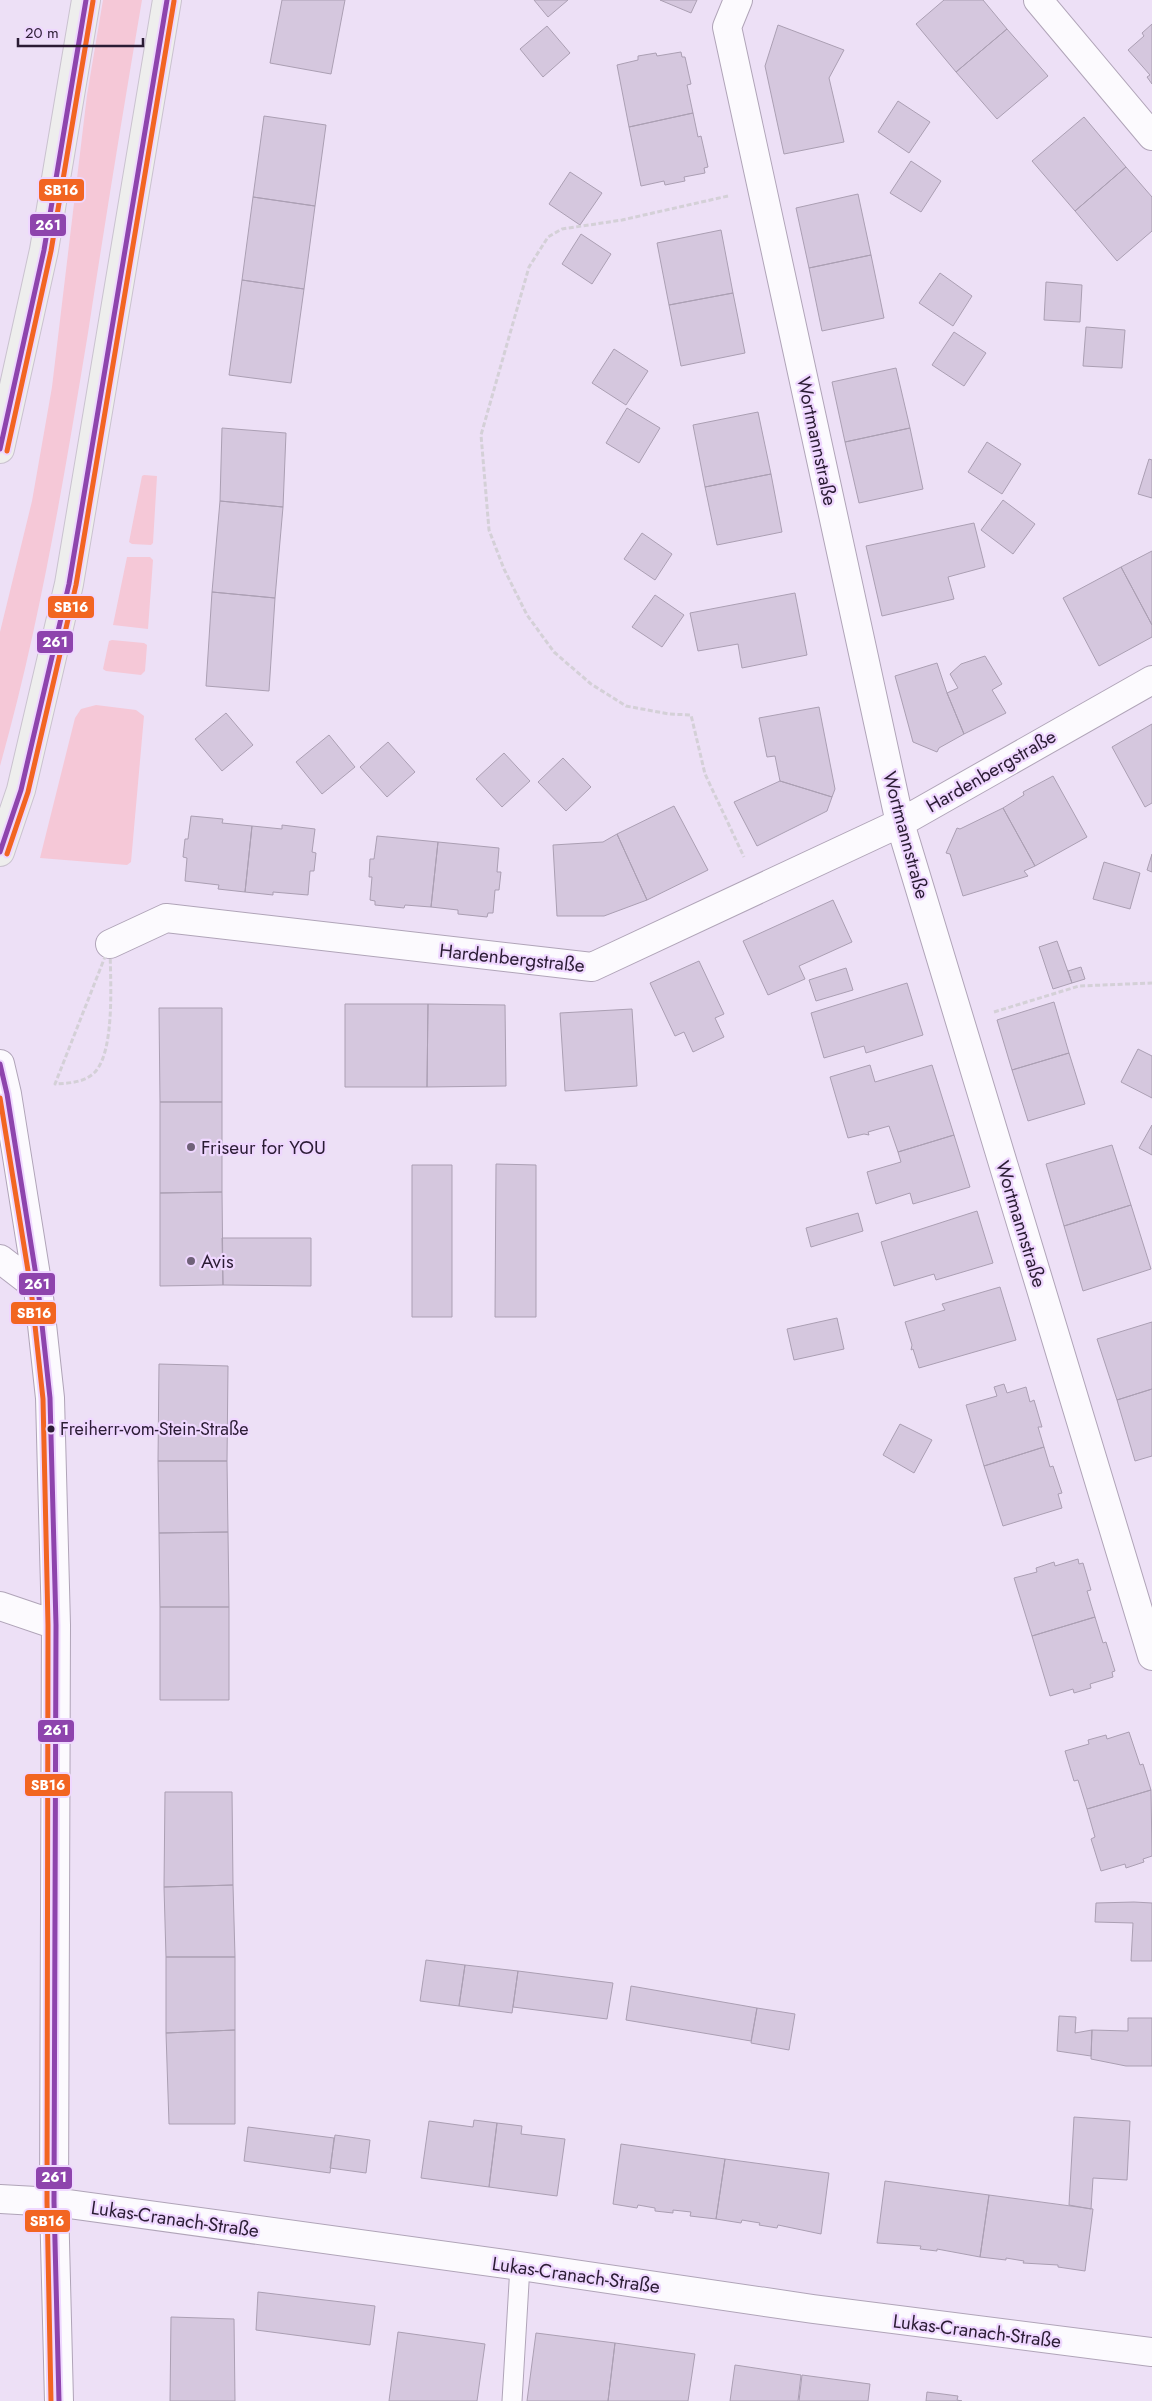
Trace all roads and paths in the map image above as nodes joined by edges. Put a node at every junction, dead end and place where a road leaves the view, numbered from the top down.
1 (86, 0) edge
2 (167, 0) edge
3 (738, 0) edge
4 (1038, 0) edge
5 (1152, 136) edge
6 (762, 188) junction
7 (0, 449) edge
8 (1152, 680) edge
9 (900, 823) junction
10 (0, 852) edge
11 (760, 889) junction
12 (110, 944) junction
13 (1152, 983) edge
14 (960, 1022) junction
15 (0, 1064) edge
16 (0, 1259) edge
17 (38, 1288) junction
18 (0, 1606) edge
19 (56, 1625) junction
20 (1152, 1656) edge
21 (0, 2199) edge
22 (54, 2202) junction
23 (520, 2266) junction
24 (1152, 2352) edge
25 (59, 2401) edge
26 (512, 2401) edge

1 - 7 main road
2 - 10 main road
3 - 6 street, Wortmannstraße
4 - 5 street
6 - 9 street, Wortmannstraße
6 - 11 path
8 - 9 street, Hardenbergstraße
9 - 11 street, Hardenbergstraße
9 - 14 street, Wortmannstraße
11 - 12 street, Hardenbergstraße
12 - 12 path
13 - 14 path
14 - 20 street, Wortmannstraße
15 - 17 street
16 - 17 street
17 - 19 street
18 - 19 street
19 - 22 street
21 - 22 street, Lukas-Cranach-Straße
22 - 23 street, Lukas-Cranach-Straße
22 - 25 street
23 - 24 street, Lukas-Cranach-Straße
23 - 26 lane

